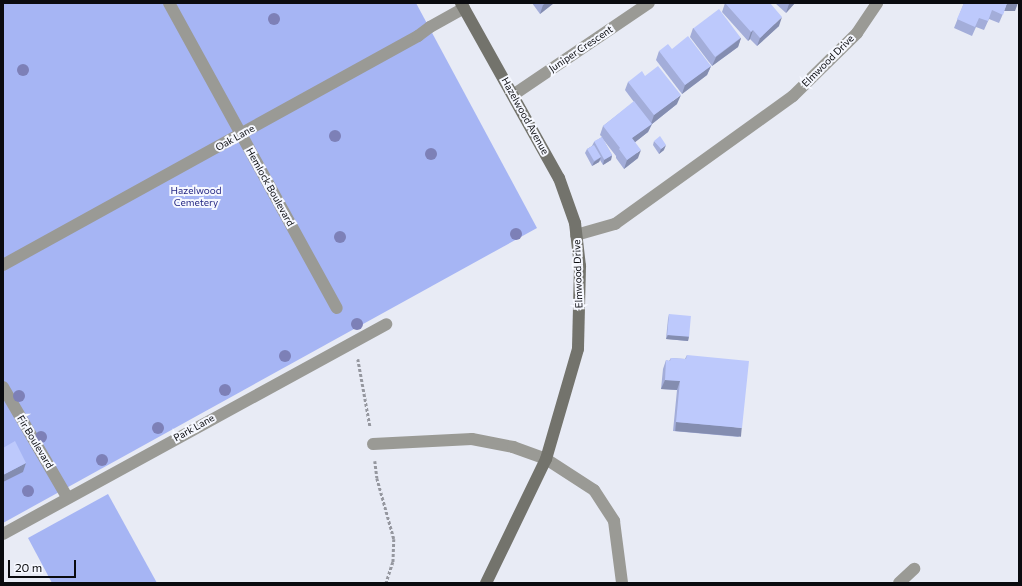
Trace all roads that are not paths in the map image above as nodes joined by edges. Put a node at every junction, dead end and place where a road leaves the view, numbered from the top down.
1 (169, 3) edge
2 (649, 3) edge
3 (877, 3) edge
4 (463, 5) edge
5 (513, 95) junction
6 (241, 135) junction
7 (576, 235) junction
8 (3, 265) edge
9 (337, 308) dead end
10 (386, 324) dead end
11 (3, 387) edge
12 (373, 444) dead end
13 (546, 459) junction
14 (68, 498) junction
15 (3, 534) edge
16 (914, 569) dead end
17 (486, 583) edge
18 (622, 583) edge
19 (899, 583) edge

1 - 6 street, Hemlock Boulevard
2 - 5 street, Juniper Crescent
3 - 7 street, Elmwood Drive
4 - 5 street, Hazelwood Avenue
4 - 6 street, Oak Lane
5 - 7 street, Hazelwood Avenue
6 - 8 street, Oak Lane
6 - 9 street, Hemlock Boulevard
7 - 13 street, Elmwood Drive
10 - 14 street, Park Lane
11 - 14 street, Fir Boulevard
12 - 13 street
13 - 17 street, Elmwood Drive
13 - 18 street
14 - 15 street, Park Lane
16 - 19 street

